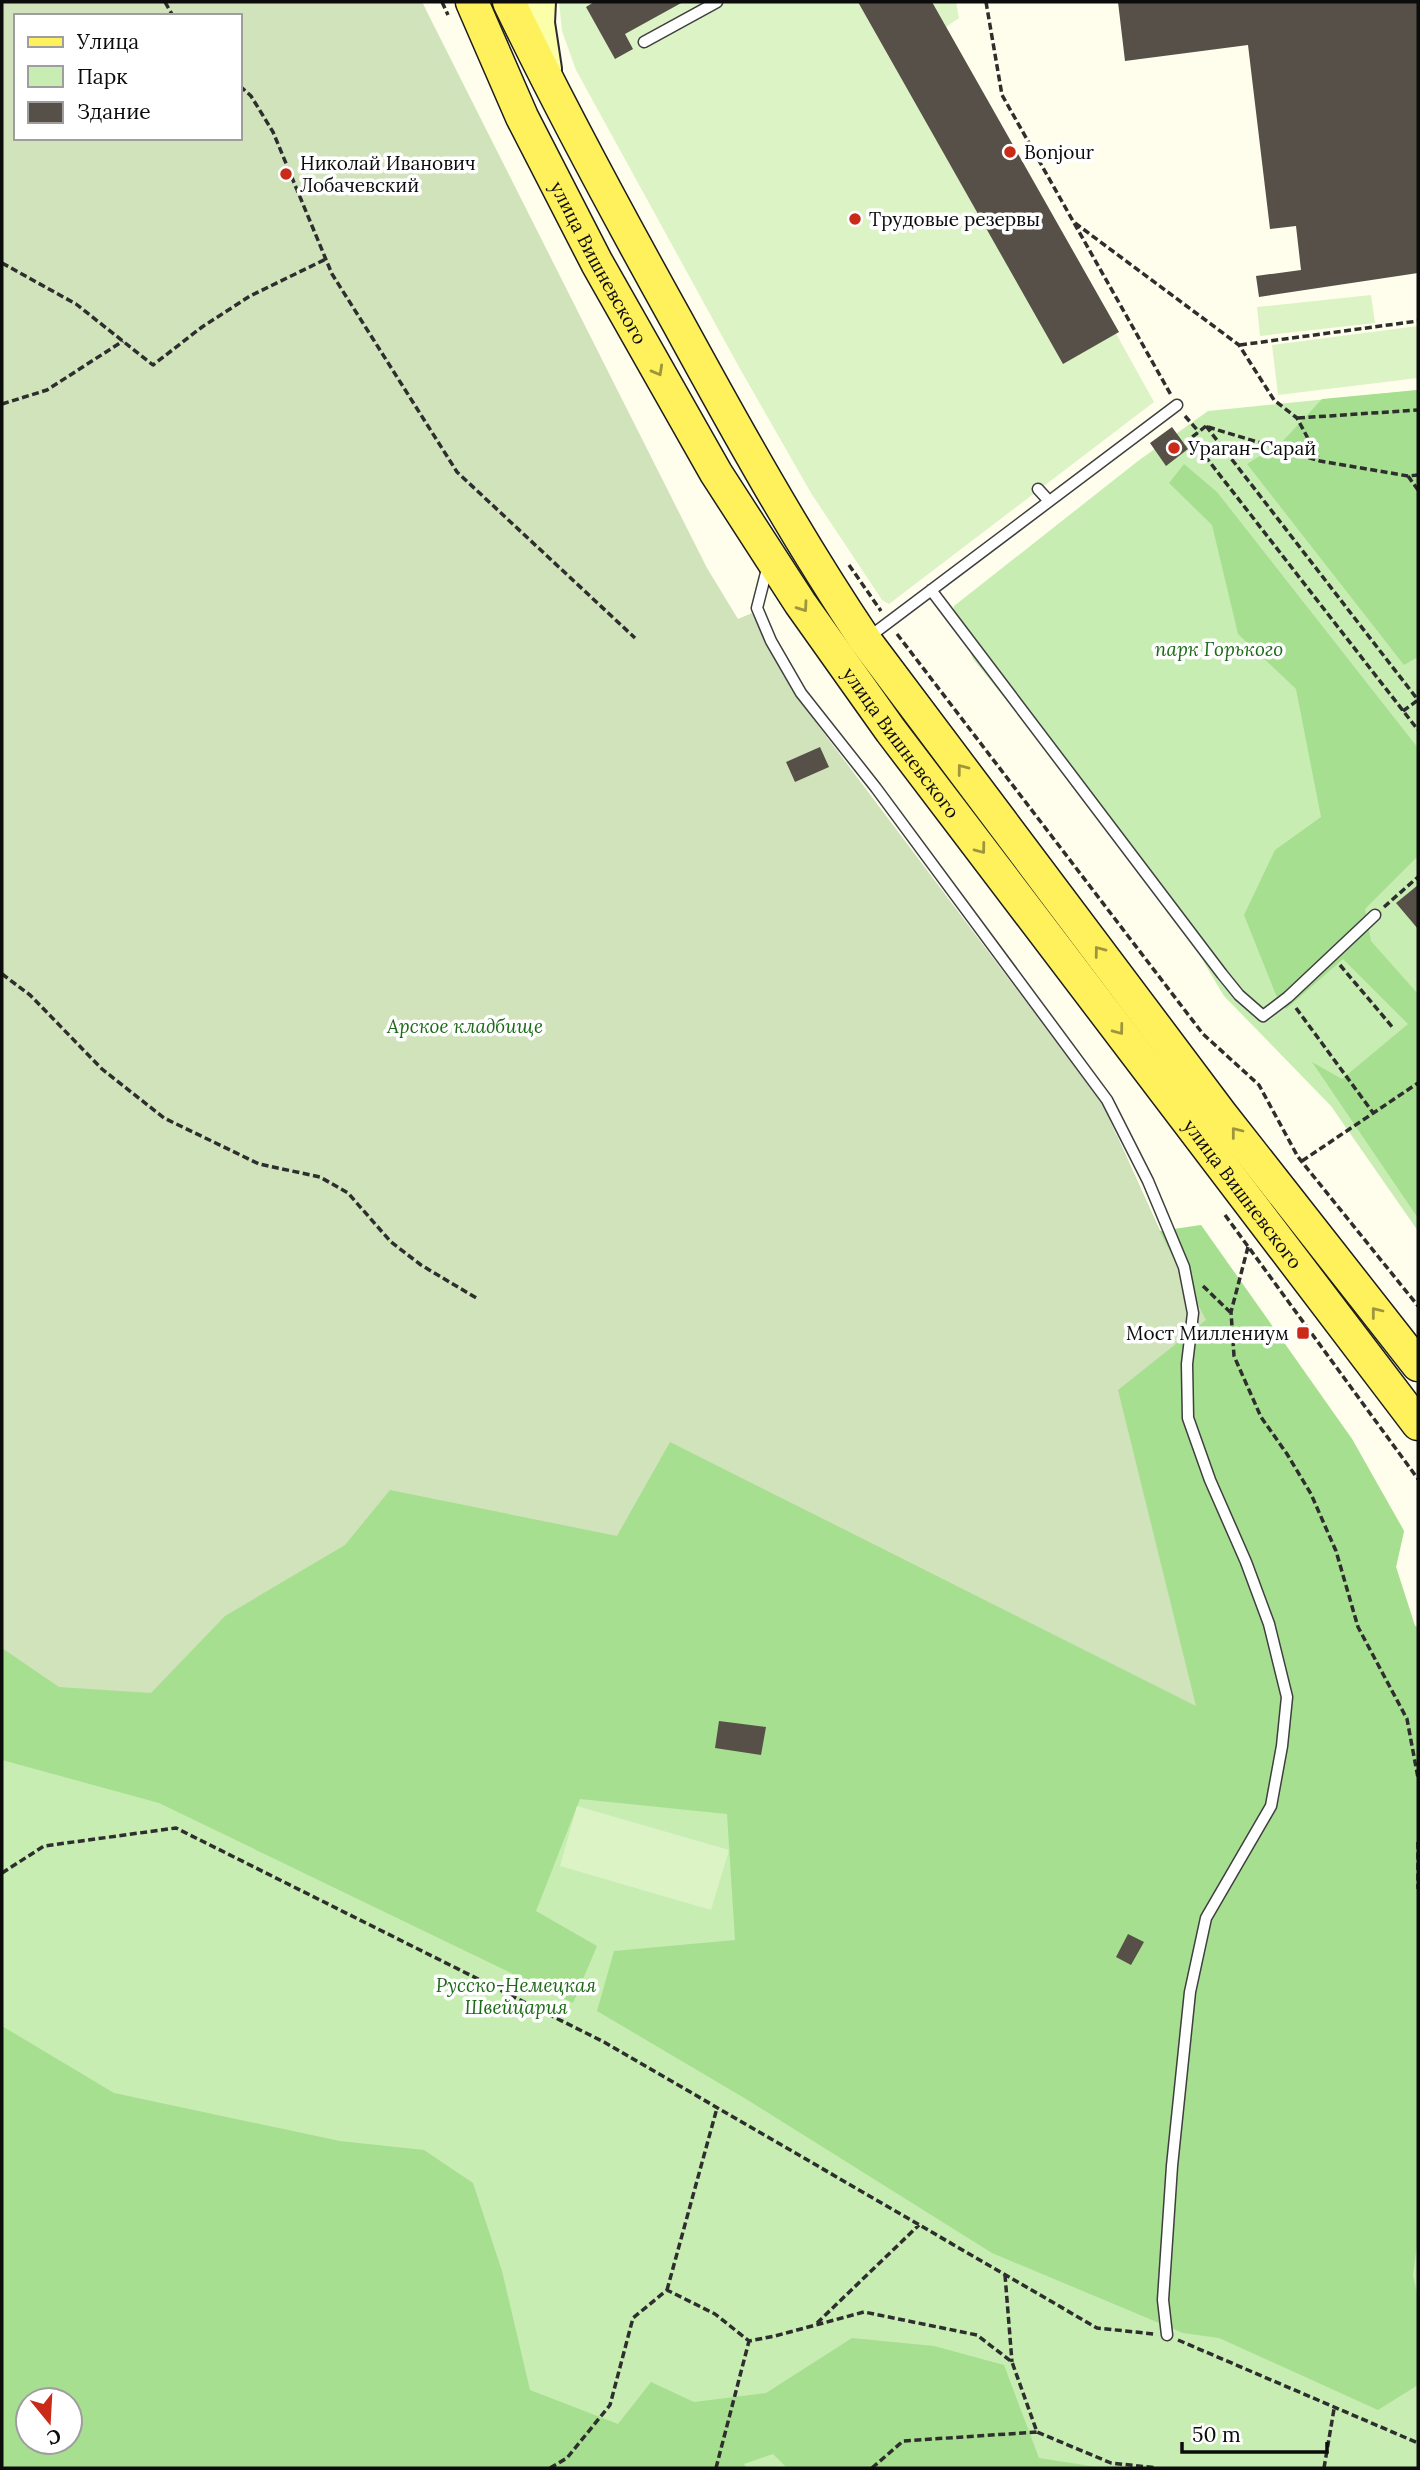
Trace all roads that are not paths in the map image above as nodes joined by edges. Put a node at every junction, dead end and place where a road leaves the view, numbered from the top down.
1 (460, 2) edge
2 (472, 2) edge
3 (509, 2) edge
4 (541, 2) edge
5 (716, 2) edge
6 (644, 42) dead end
7 (551, 89) junction
8 (522, 117) junction
9 (1177, 405) road end
10 (1038, 489) dead end
11 (1049, 500) junction
12 (771, 558) junction
13 (931, 590) junction
14 (877, 631) junction
15 (1374, 915) road end
16 (1418, 1365) edge
17 (1418, 1424) edge
18 (1167, 2335) road end

1 - 8 main road
2 - 8 main road, улица Вишневского
3 - 7 main road, улица Вишневского
4 - 7 main road
5 - 6 lane
7 - 14 main road, улица Вишневского
8 -> 12 main road, улица Вишневского
9 - 11 lane
10 - 11 lane
11 - 13 lane
12 -> 17 main road, улица Вишневского
12 - 18 lane
13 - 14 lane
13 - 15 lane
16 -> 14 main road, улица Вишневского

